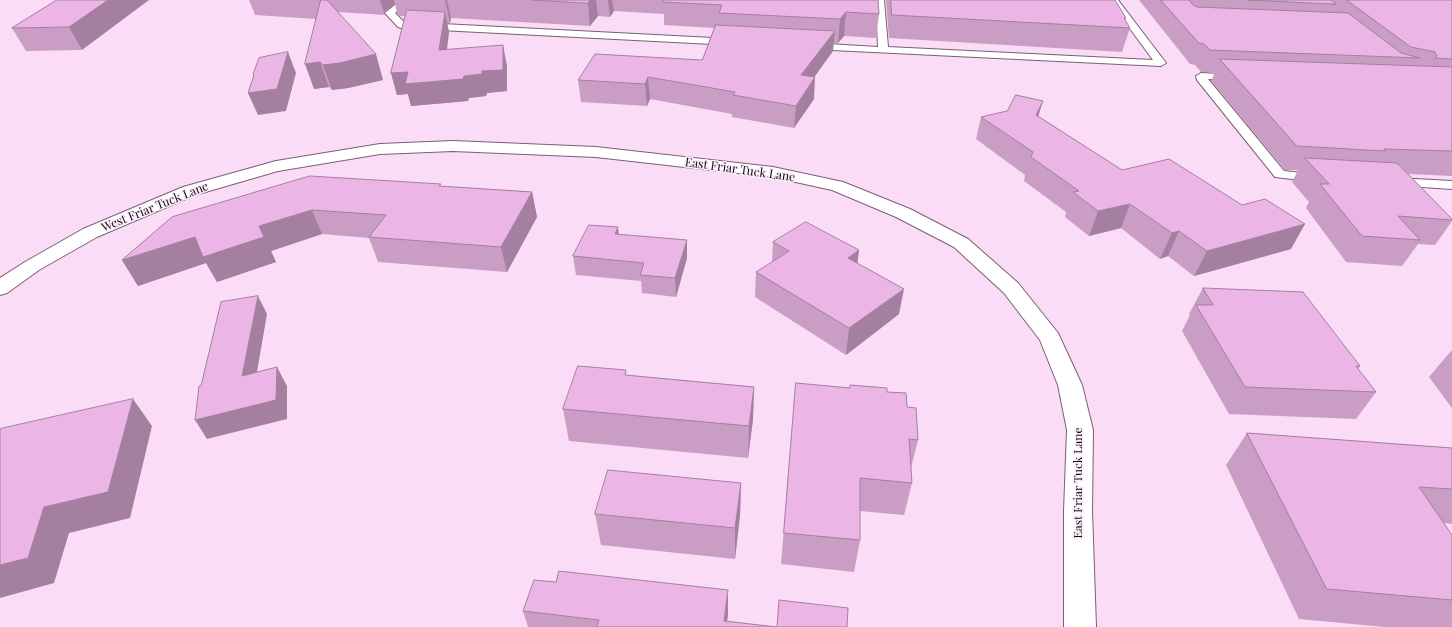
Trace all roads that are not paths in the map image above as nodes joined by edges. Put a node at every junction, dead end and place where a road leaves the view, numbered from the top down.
1 (406, 0) edge
2 (880, 0) edge
3 (1113, 0) edge
4 (741, 43) edge
5 (804, 46) edge
6 (883, 50) junction
7 (1248, 78) edge
8 (322, 158) joint
9 (1330, 178) edge
10 (1383, 181) edge
11 (1452, 185) edge
12 (0, 288) edge
13 (1080, 627) edge

1 - 4 lane
2 - 6 lane
3 - 6 lane
5 - 6 lane
7 - 9 lane
8 - 12 street, West Friar Tuck Lane
8 - 13 street, East Friar Tuck Lane
10 - 11 lane

